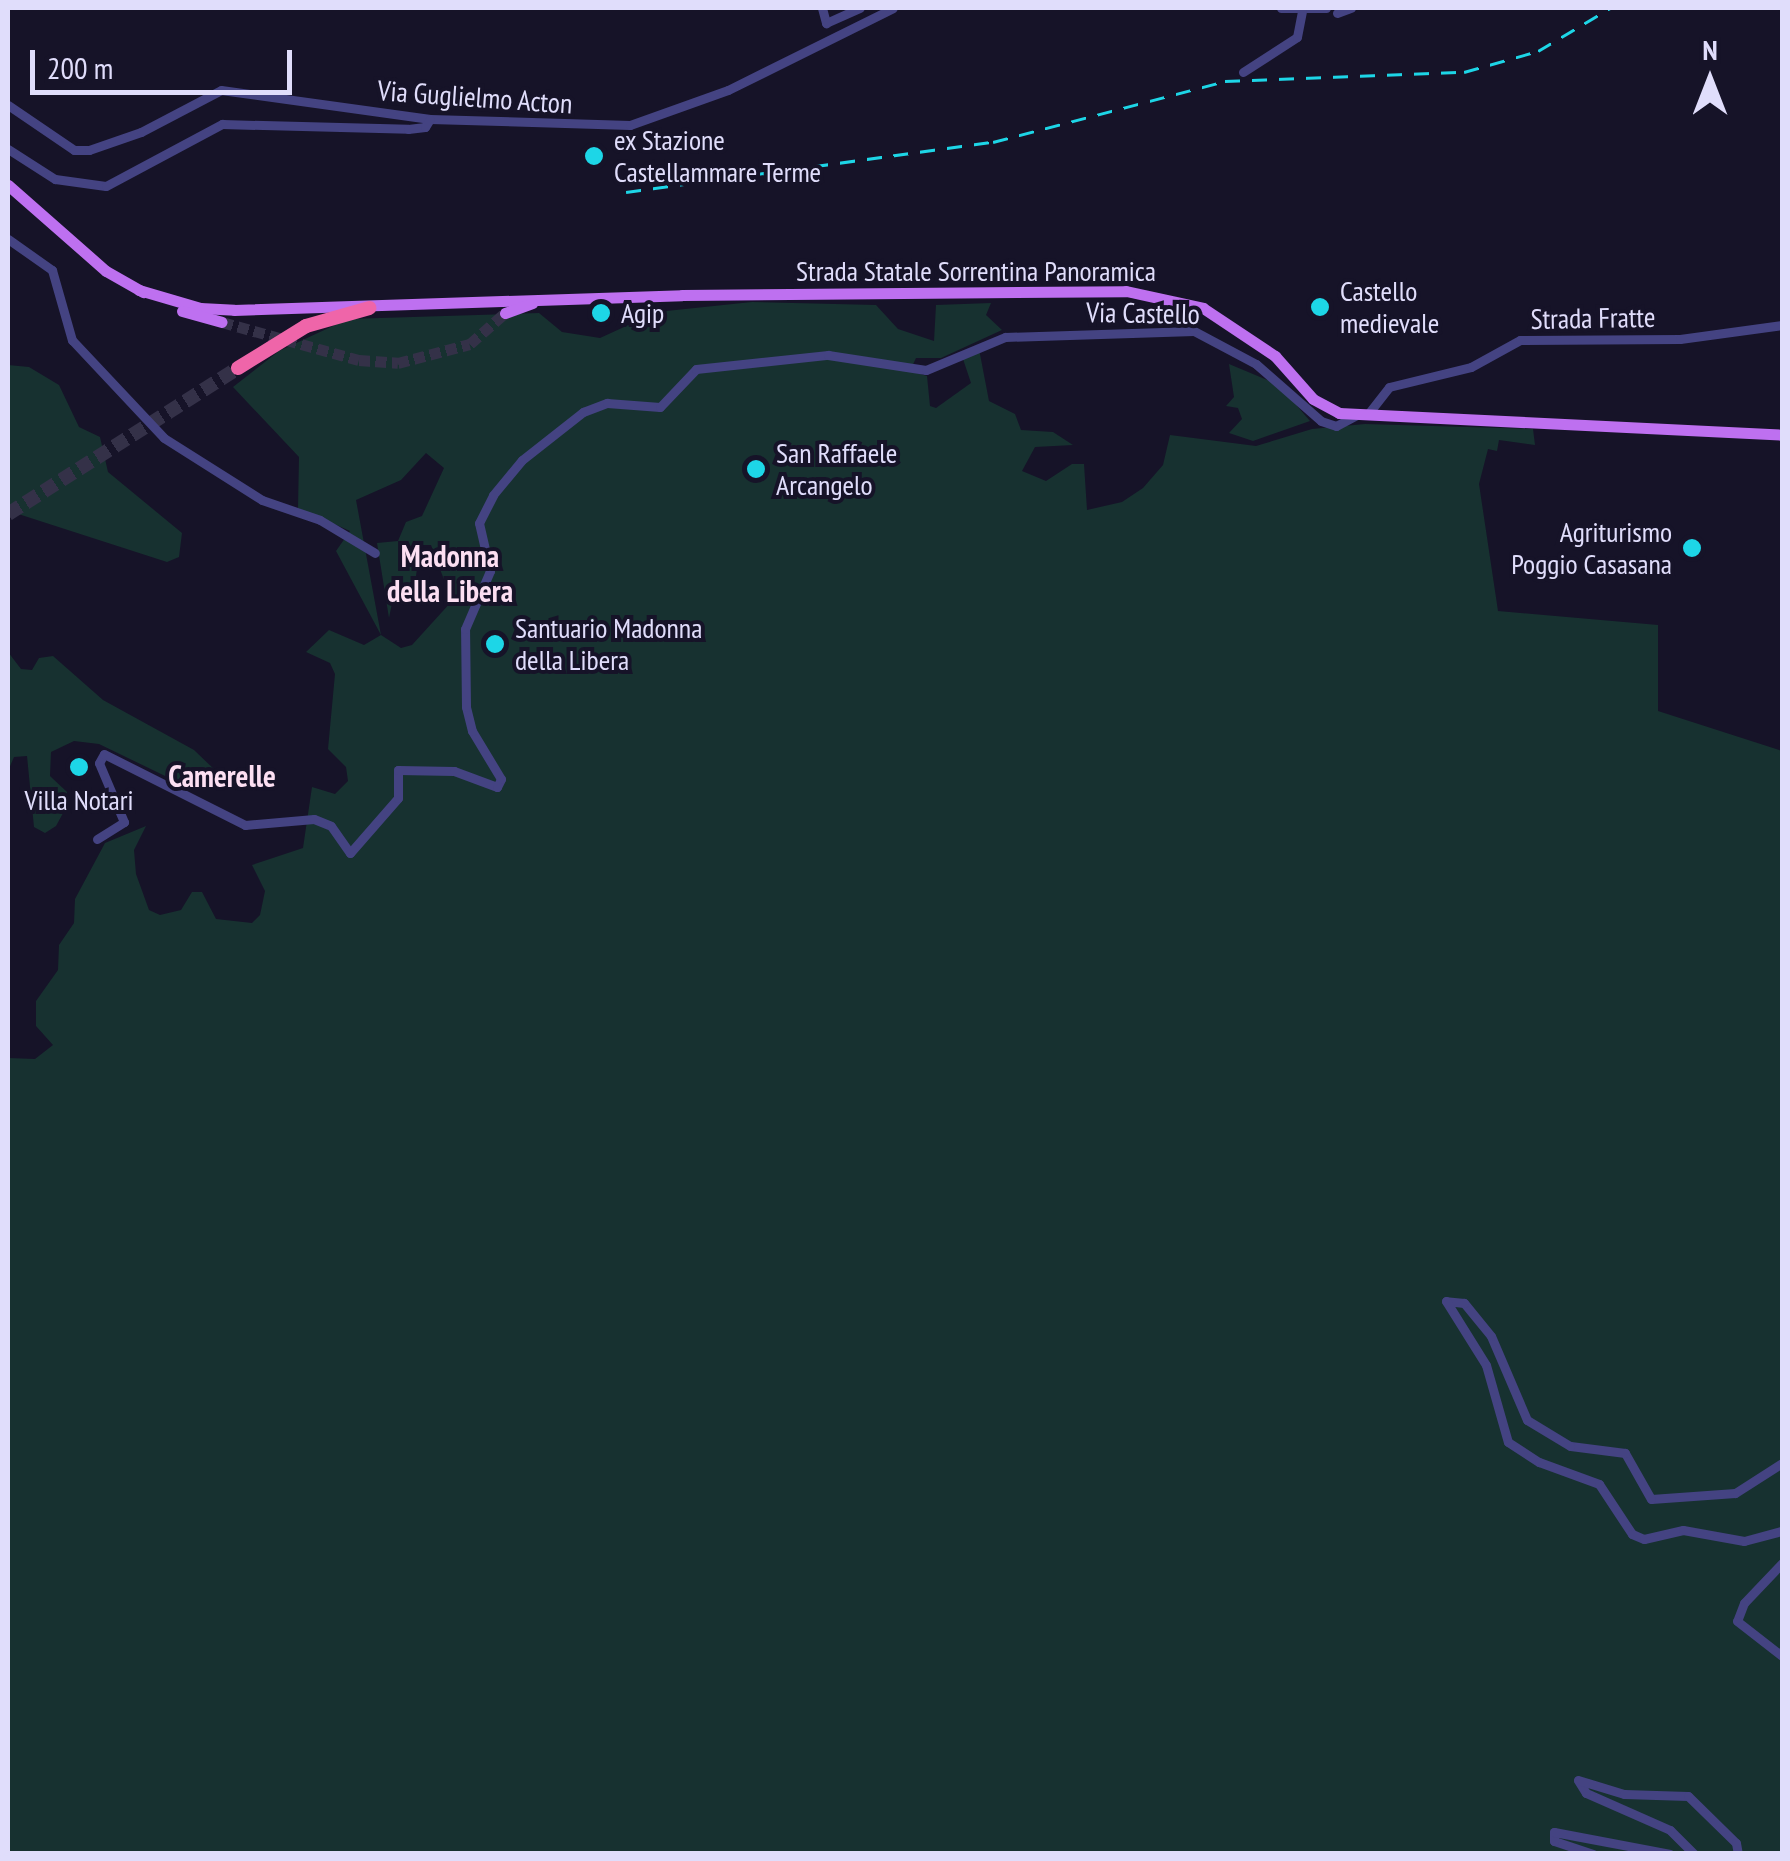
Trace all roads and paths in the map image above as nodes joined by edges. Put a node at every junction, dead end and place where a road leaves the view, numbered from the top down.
1 (822, 8) edge
2 (860, 8) edge
3 (893, 8) edge
4 (1281, 8) edge
5 (1326, 8) edge
6 (1351, 8) edge
7 (1302, 12) junction
8 (1337, 13) dead end
9 (837, 20) junction
10 (842, 33) junction
11 (1244, 72) dead end
12 (8, 105) edge
13 (430, 119) junction
14 (8, 149) edge
15 (8, 185) edge
16 (8, 239) edge
17 (139, 290) junction
18 (550, 298) junction
19 (369, 308) junction
20 (505, 312) tunnel mouth
21 (222, 322) tunnel mouth
22 (1782, 325) edge
23 (238, 368) tunnel mouth
24 (1363, 414) junction
25 (1336, 426) joint
26 (1782, 435) edge
27 (376, 553) dead end
28 (97, 839) dead end
29 (1782, 1463) edge
30 (1782, 1531) edge
31 (1782, 1563) edge
32 (1782, 1656) edge
33 (1594, 1854) edge
34 (1670, 1854) edge
35 (1694, 1854) edge
36 (1738, 1854) edge

1 - 9 street
2 - 9 street
3 - 10 street, Via Guglielmo Acton
4 - 7 street
5 - 7 street
6 - 8 street
7 - 11 street
9 - 10 street
10 - 13 street, Via Guglielmo Acton
12 - 13 street, Via Guglielmo Acton
13 - 14 street
15 - 17 main road
16 - 27 street
17 - 19 main road, Strada Statale Sorrentina Panoramica
17 - 21 main road
18 - 19 main road, Strada Statale Sorrentina Panoramica
18 - 20 main road
18 - 24 main road, Strada Statale Sorrentina Panoramica
19 - 23 highway
22 - 24 street, Strada Fratte
24 - 25 street, Strada Fratte
24 - 26 main road, Strada Statale Sorrentina Panoramica
25 - 28 street, Via Castello
29 - 30 street
31 - 32 street
33 - 34 street
35 - 36 street

